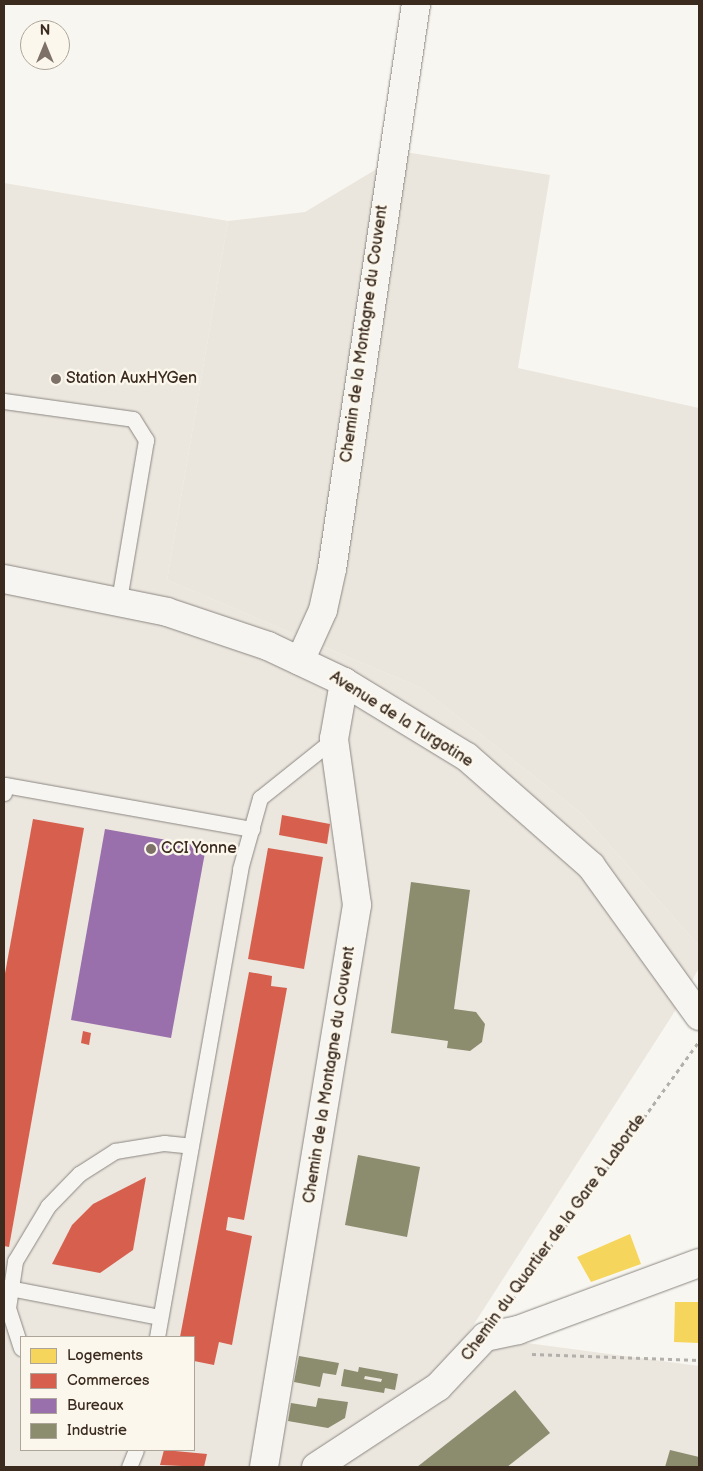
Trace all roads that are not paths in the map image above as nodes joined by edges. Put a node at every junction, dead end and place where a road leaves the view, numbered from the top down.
1 (416, 4) edge
2 (4, 401) edge
3 (4, 579) edge
4 (119, 599) junction
5 (300, 660) junction
6 (344, 682) junction
7 (334, 739) junction
8 (4, 793) edge
9 (252, 829) junction
10 (699, 1016) edge
11 (191, 1146) junction
12 (699, 1264) edge
13 (7, 1287) edge
14 (160, 1317) junction
15 (157, 1336) edge
16 (20, 1345) edge
17 (264, 1467) edge
18 (316, 1467) edge

1 - 5 street, Chemin de la Montagne du Couvent
2 - 4 lane
3 - 4 street, Avenue de la Turgotine
4 - 5 street, Avenue de la Turgotine
5 - 6 street, Avenue de la Turgotine
6 - 7 street, Chemin de la Montagne du Couvent
6 - 10 street, Avenue de la Turgotine
7 - 9 lane
7 - 17 street, Chemin de la Montagne du Couvent
8 - 9 lane
9 - 11 lane
11 - 13 lane
11 - 14 lane
12 - 18 street, Chemin du Quartier de la Gare à Laborde
13 - 14 lane
13 - 16 lane
14 - 15 lane

